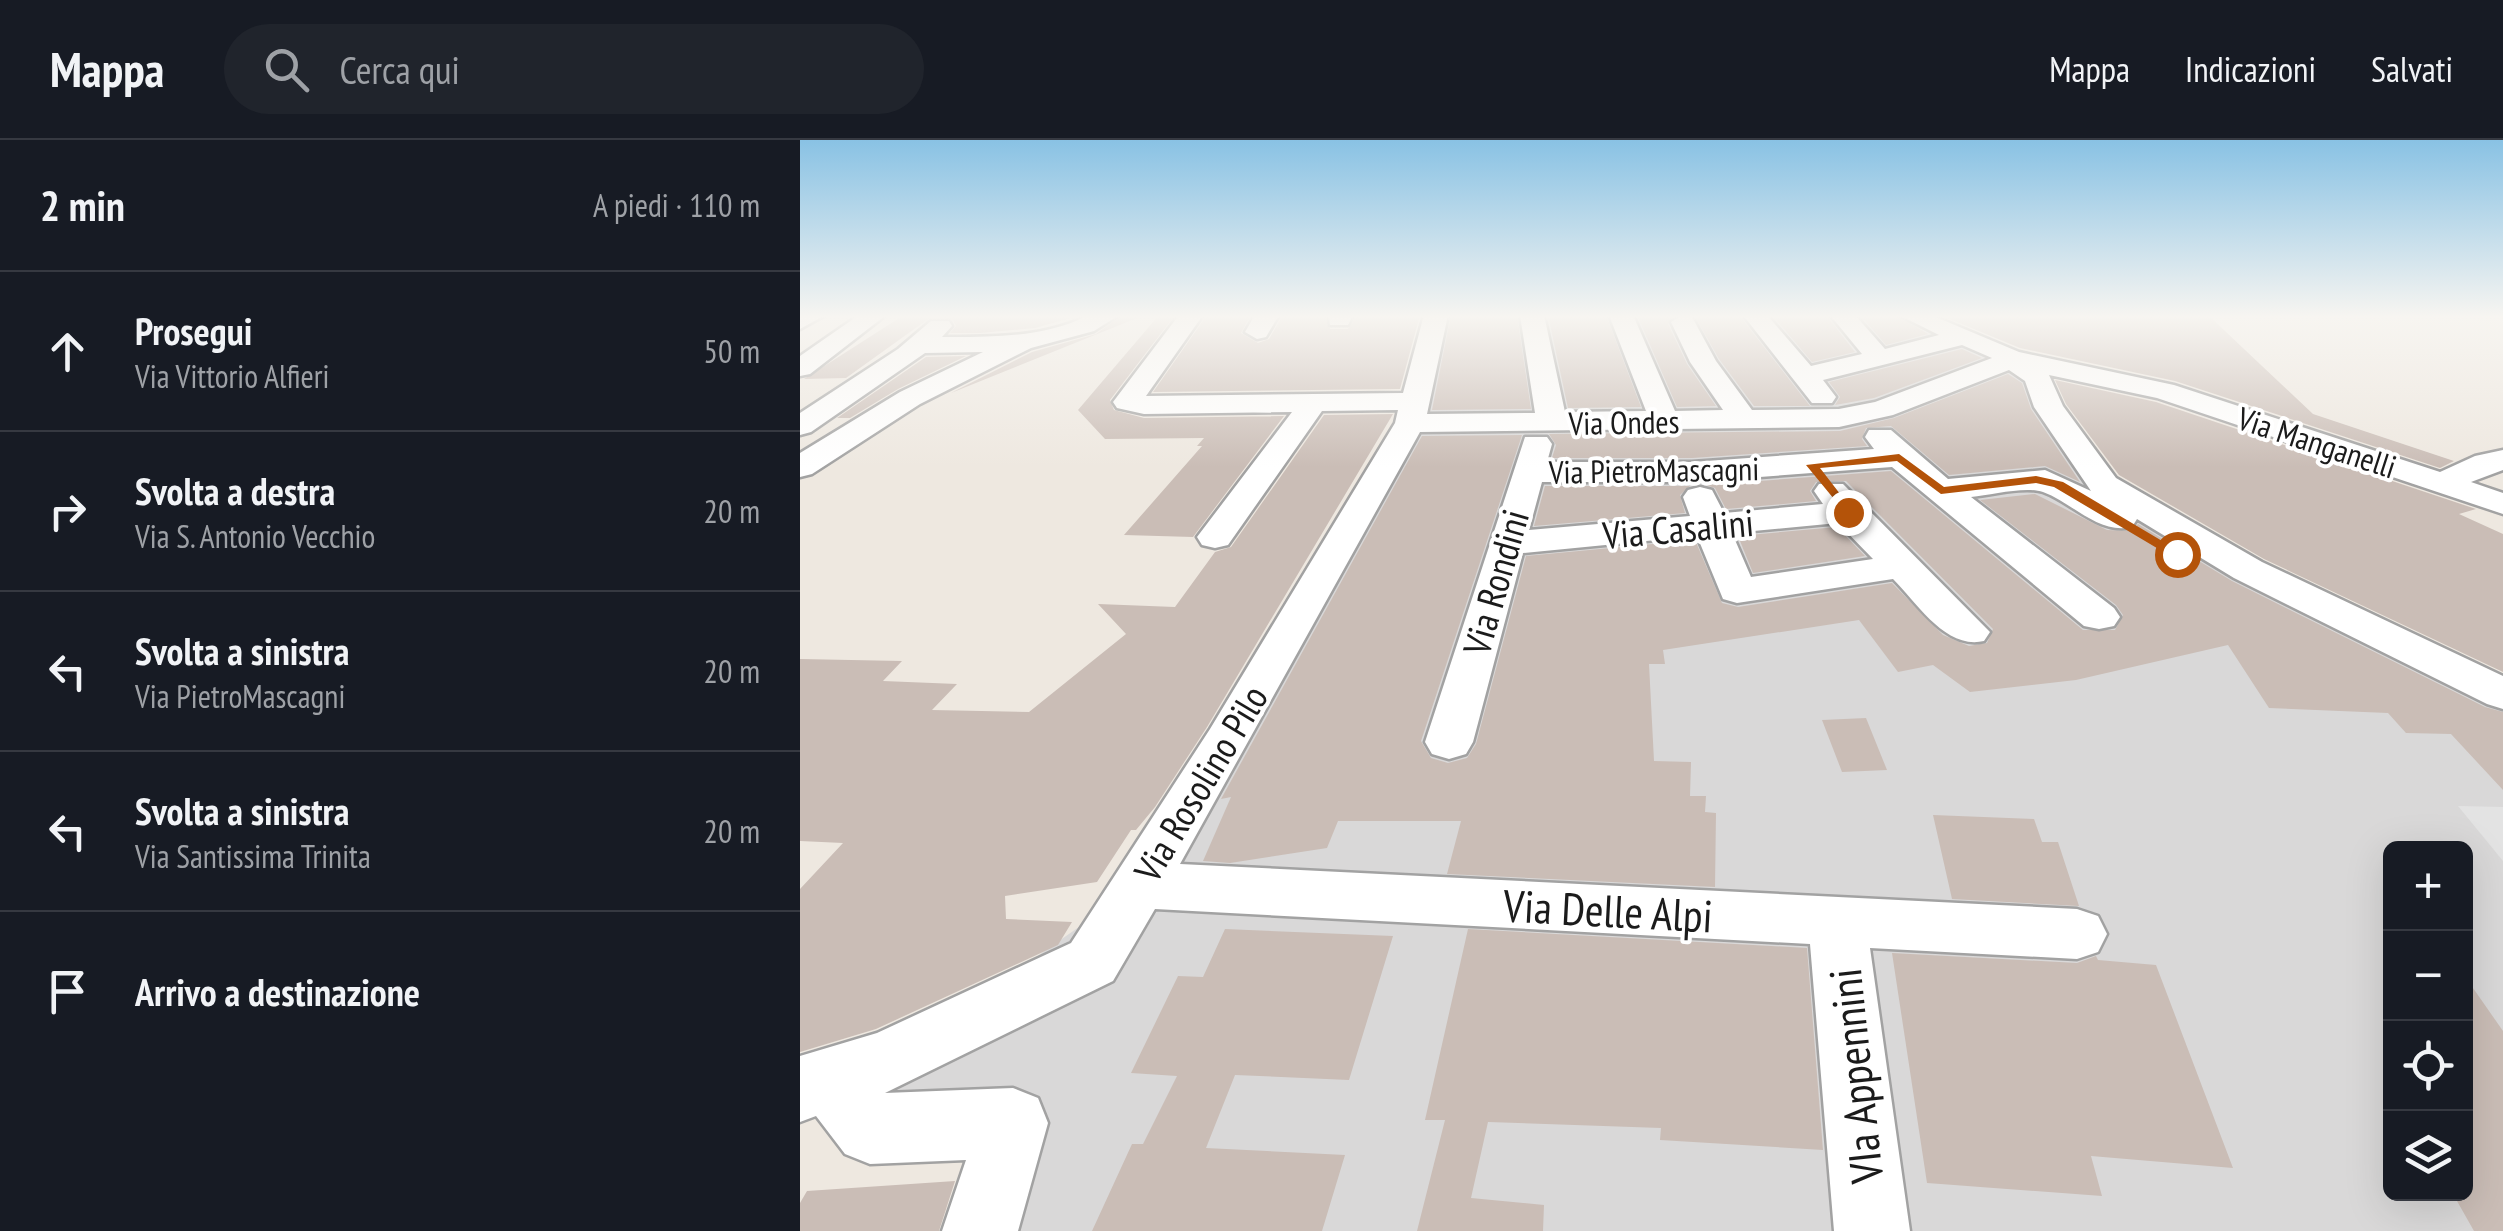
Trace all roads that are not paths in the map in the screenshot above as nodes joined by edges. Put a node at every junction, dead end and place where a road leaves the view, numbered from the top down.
1 (891, 366) edge
2 (974, 366) edge
3 (1153, 366) edge
4 (1424, 366) edge
5 (1539, 366) edge
6 (1642, 366) edge
7 (1706, 366) edge
8 (1797, 366) edge
9 (1846, 366) edge
10 (2021, 366) edge
11 (2025, 368) junction
12 (800, 370) edge
13 (881, 373) junction
14 (1805, 376) junction
15 (1314, 402) junction
16 (1413, 412) junction
17 (807, 416) edge
18 (1849, 416) junction
19 (1744, 420) junction
20 (1664, 422) junction
21 (1547, 423) junction
22 (1899, 457) junction
23 (2503, 460) edge
24 (1812, 465) junction
25 (800, 467) edge
26 (1528, 472) junction
27 (1692, 472) junction
28 (2442, 483) junction
29 (1941, 490) junction
30 (2503, 504) edge
31 (1848, 512) junction
32 (1709, 526) junction
33 (1215, 537) dead end
34 (1507, 543) junction
35 (2177, 554) dead end
36 (1902, 566) junction
37 (2099, 618) dead end
38 (1969, 632) dead end
39 (2503, 694) edge
40 (1449, 742) dead end
41 (1138, 885) junction
42 (1837, 922) junction
43 (2077, 934) dead end
44 (814, 1084) edge
45 (980, 1231) edge
46 (1872, 1231) edge

1 - 13 street
2 - 25 street
3 - 15 street, Via Ondes
4 - 16 street, Via Rosolino Pilo
5 - 21 street
6 - 20 street
7 - 19 street
8 - 14 street
9 - 14 street
10 - 11 street, Via Manganelli
11 - 18 street, Via Ondes
11 - 28 street, Via Manganelli
11 - 39 street
12 - 13 street
13 - 17 street
14 - 18 street
15 - 16 street, Via Ondes
15 - 33 street
16 - 21 street, Via Ondes
16 - 41 street, Via Rosolino Pilo
18 - 19 street, Via Ondes
18 - 22 street
19 - 20 street, Via Ondes
20 - 21 street, Via Ondes
21 - 26 street, Via Rondini
22 - 24 street, Via PietroMascagni
22 - 29 street
23 - 28 street
24 - 27 street, Via PietroMascagni
24 - 31 street
26 - 27 street, Via PietroMascagni
26 - 34 street, Via Rondini
27 - 32 street
28 - 30 street, Via Manganelli
29 - 35 street
29 - 37 street
31 - 32 street, Via Casalini
31 - 36 street
32 - 34 street, Via Casalini
32 - 36 street
34 - 40 street, Via Rondini
36 - 38 street
41 - 42 street, Via Delle Alpi
41 - 44 street, Via Rosolino Pilo
42 - 43 street, Via Delle Alpi
42 - 46 street, VIa Appennini
44 - 45 street

